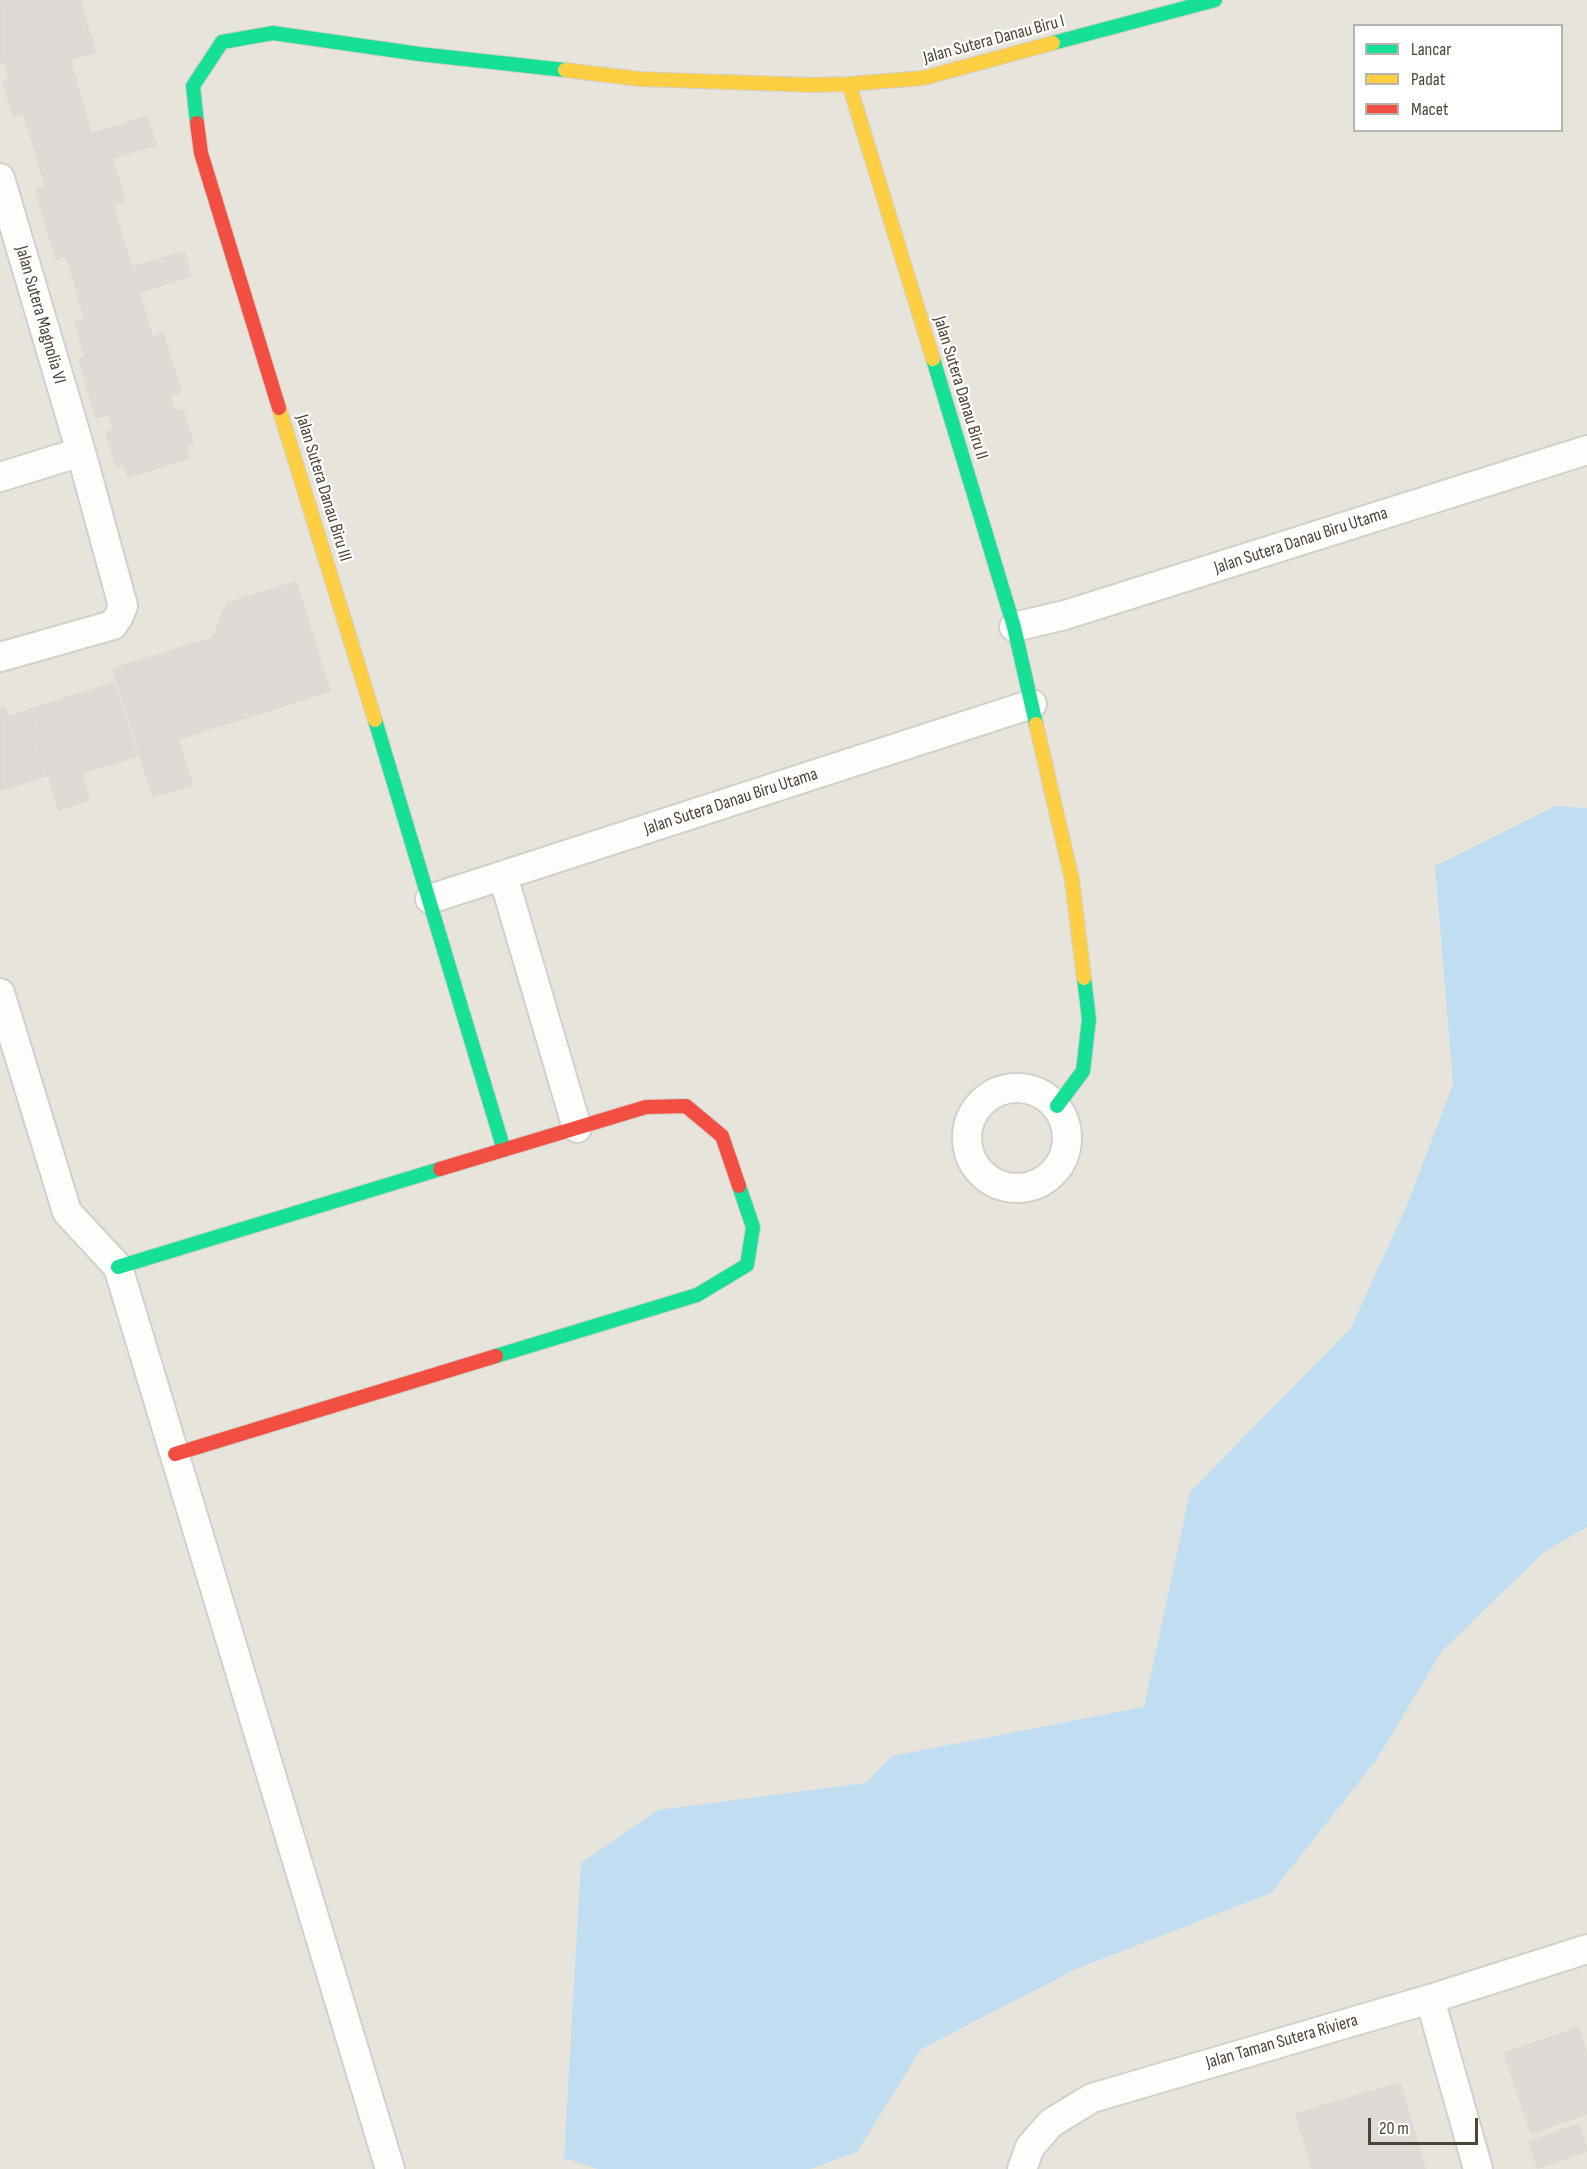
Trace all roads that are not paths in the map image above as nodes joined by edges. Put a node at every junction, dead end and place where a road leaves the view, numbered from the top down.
1 (1215, 0) edge
2 (849, 84) junction
3 (192, 86) joint
4 (0, 178) edge
5 (1587, 450) edge
6 (81, 452) junction
7 (0, 477) edge
8 (1014, 627) junction
9 (0, 657) edge
10 (1032, 704) junction
11 (502, 876) junction
12 (430, 899) junction
13 (0, 993) edge
14 (1057, 1106) dead end
15 (577, 1128) junction
16 (504, 1150) junction
17 (118, 1266) junction
18 (175, 1454) junction
19 (1587, 1926) edge
20 (1587, 1949) edge
21 (1548, 1962) junction
22 (1430, 1999) junction
23 (1026, 2158) edge
24 (390, 2169) edge
25 (1478, 2169) edge

1 - 2 street, Jalan Sutera Danau Biru I
2 - 3 street, Jalan Sutera Danau Biru I
2 - 8 street, Jalan Sutera Danau Biru II
3 - 12 street, Jalan Sutera Danau Biru III
4 - 6 street, Jalan Sutera Magnolia VI
5 - 8 street, Jalan Sutera Danau Biru Utama
6 - 7 street
6 - 9 street, Jalan Sutera Magnolia VI
8 - 10 street, Jalan Sutera Danau Biru II
10 - 11 street, Jalan Sutera Danau Biru Utama
10 - 14 street, Jalan Sutera Danau Biru II
11 - 12 street, Jalan Sutera Danau Biru Utama
11 - 15 street
12 - 16 street, Jalan Sutera Danau Biru III
13 - 17 street
15 - 16 street
15 - 18 street
16 - 17 street
17 - 18 street
18 - 24 street
19 - 21 street, Jalan Taman Sutera Riviera
20 - 21 street, Jalan Taman Sutera Riviera
21 - 22 street, Jalan Taman Sutera Riviera
22 - 23 street, Jalan Taman Sutera Riviera
22 - 25 street

